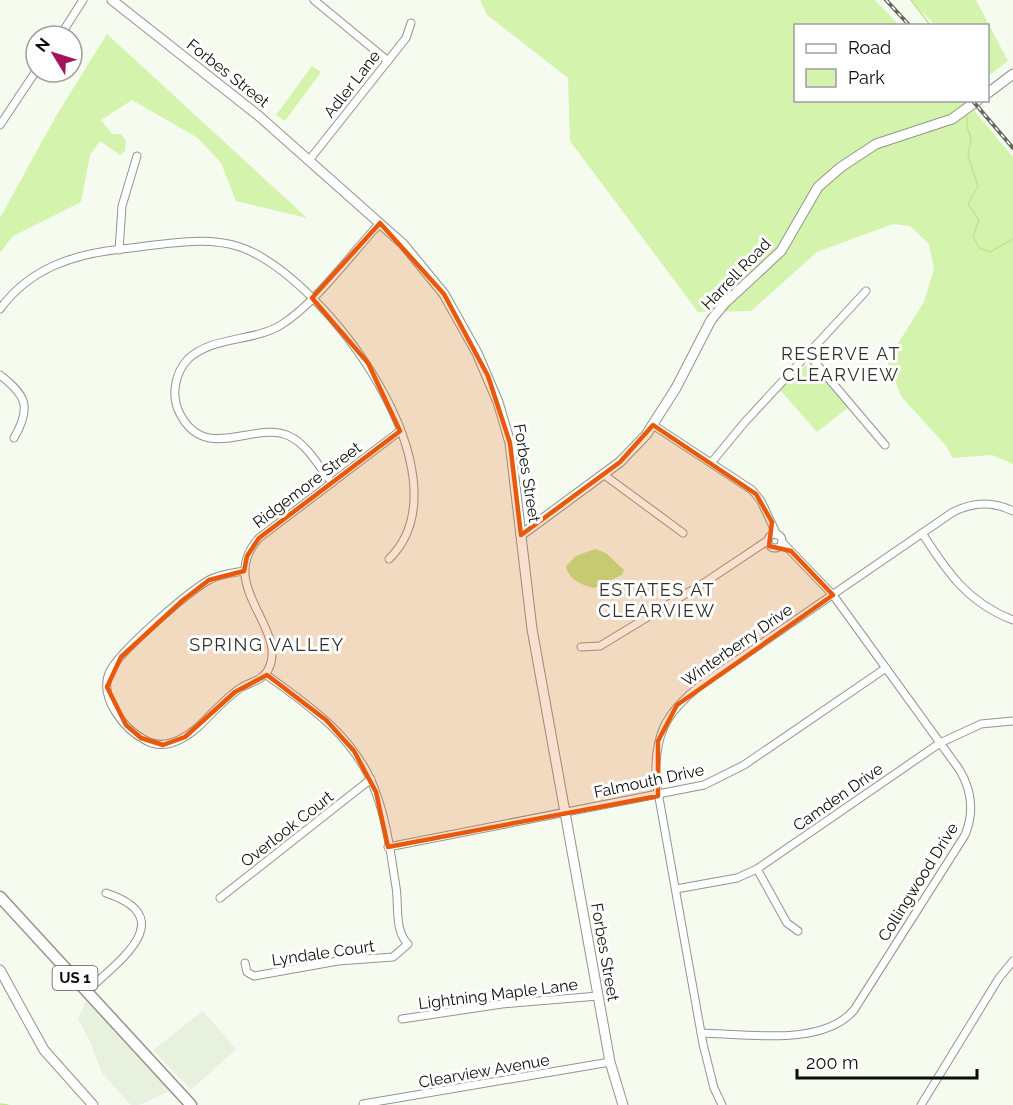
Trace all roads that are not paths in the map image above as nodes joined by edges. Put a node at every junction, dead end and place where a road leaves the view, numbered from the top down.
1 (84, 0) edge
2 (112, 0) edge
3 (314, 0) edge
4 (411, 23) dead end
5 (68, 24) edge
6 (388, 61) junction
7 (1013, 74) edge
8 (28, 84) edge
9 (989, 92) edge
10 (976, 102) edge
11 (0, 125) edge
12 (137, 156) dead end
13 (310, 159) junction
14 (380, 223) junction
15 (118, 250) junction
16 (866, 291) dead end
17 (312, 298) junction
18 (0, 309) edge
19 (808, 354) junction
20 (0, 375) edge
21 (653, 425) junction
22 (400, 431) junction
23 (14, 438) dead end
24 (885, 445) dead end
25 (711, 463) junction
26 (603, 474) junction
27 (332, 483) junction
28 (1013, 511) edge
29 (683, 533) dead end
30 (922, 533) junction
31 (521, 535) junction
32 (771, 539) junction
33 (780, 545) junction
34 (389, 559) dead end
35 (244, 571) junction
36 (833, 595) junction
37 (1013, 620) edge
38 (581, 647) dead end
39 (886, 668) junction
40 (266, 674) junction
41 (1013, 721) edge
42 (940, 743) junction
43 (371, 779) junction
44 (658, 796) junction
45 (565, 812) junction
46 (388, 846) junction
47 (757, 869) junction
48 (676, 888) junction
49 (106, 892) dead end
50 (0, 897) edge
51 (220, 898) dead end
52 (798, 931) dead end
53 (1013, 962) edge
54 (245, 963) dead end
55 (0, 970) edge
56 (87, 991) junction
57 (598, 996) junction
58 (402, 1019) dead end
59 (701, 1033) junction
60 (610, 1062) junction
61 (363, 1104) edge
62 (93, 1105) edge
63 (191, 1105) edge
64 (622, 1105) edge
65 (722, 1105) edge
66 (921, 1105) edge

1 - 5 street
2 - 13 street, Forbes Street
3 - 6 street
4 - 6 street, Adler Lane
6 - 13 street, Adler Lane
7 - 9 street
8 - 11 street
10 - 21 street, Harrell Road
12 - 15 street
13 - 14 street, Forbes Street
14 - 17 street
14 - 31 street, Forbes Street
15 - 17 street
15 - 18 street
16 - 19 street
17 - 22 street
17 - 27 street
19 - 24 street
19 - 25 street
20 - 23 street
21 - 25 street
21 - 26 street, Harrell Road
22 - 27 street, Ridgemore Street
22 - 34 street
25 - 32 street
26 - 29 street
26 - 31 street, Harrell Road
27 - 35 street, Ridgemore Street
28 - 30 street, Winterberry Drive
30 - 36 street, Winterberry Drive
30 - 37 street
31 - 45 street, Forbes Street
32 - 33 street
32 - 33 street, Collingwood Drive
32 - 38 street
33 - 36 street, Collingwood Drive
35 - 40 street
35 - 40 street
36 - 39 street, Collingwood Drive
36 - 44 street, Winterberry Drive
39 - 42 street, Collingwood Drive
39 - 44 street, Falmouth Drive
40 - 43 street
41 - 42 street, Camden Drive
42 - 47 street, Camden Drive
42 - 59 street, Collingwood Drive
43 - 46 street
43 - 51 street, Overlook Court
44 - 45 street, Falmouth Drive
44 - 48 street, Winterberry Drive
45 - 46 street, Falmouth Drive
45 - 57 street, Forbes Street
46 - 54 street, Lyndale Court
47 - 48 street, Camden Drive
47 - 52 street
48 - 59 street, Winterberry Drive
49 - 56 street
50 - 56 main road, US 1
53 - 66 street
55 - 62 street
56 - 63 main road, US 1
57 - 58 street, Lightning Maple Lane
57 - 60 street, Forbes Street
59 - 65 street, Winterberry Drive
60 - 61 street, Clearview Avenue
60 - 64 street, Forbes Street

